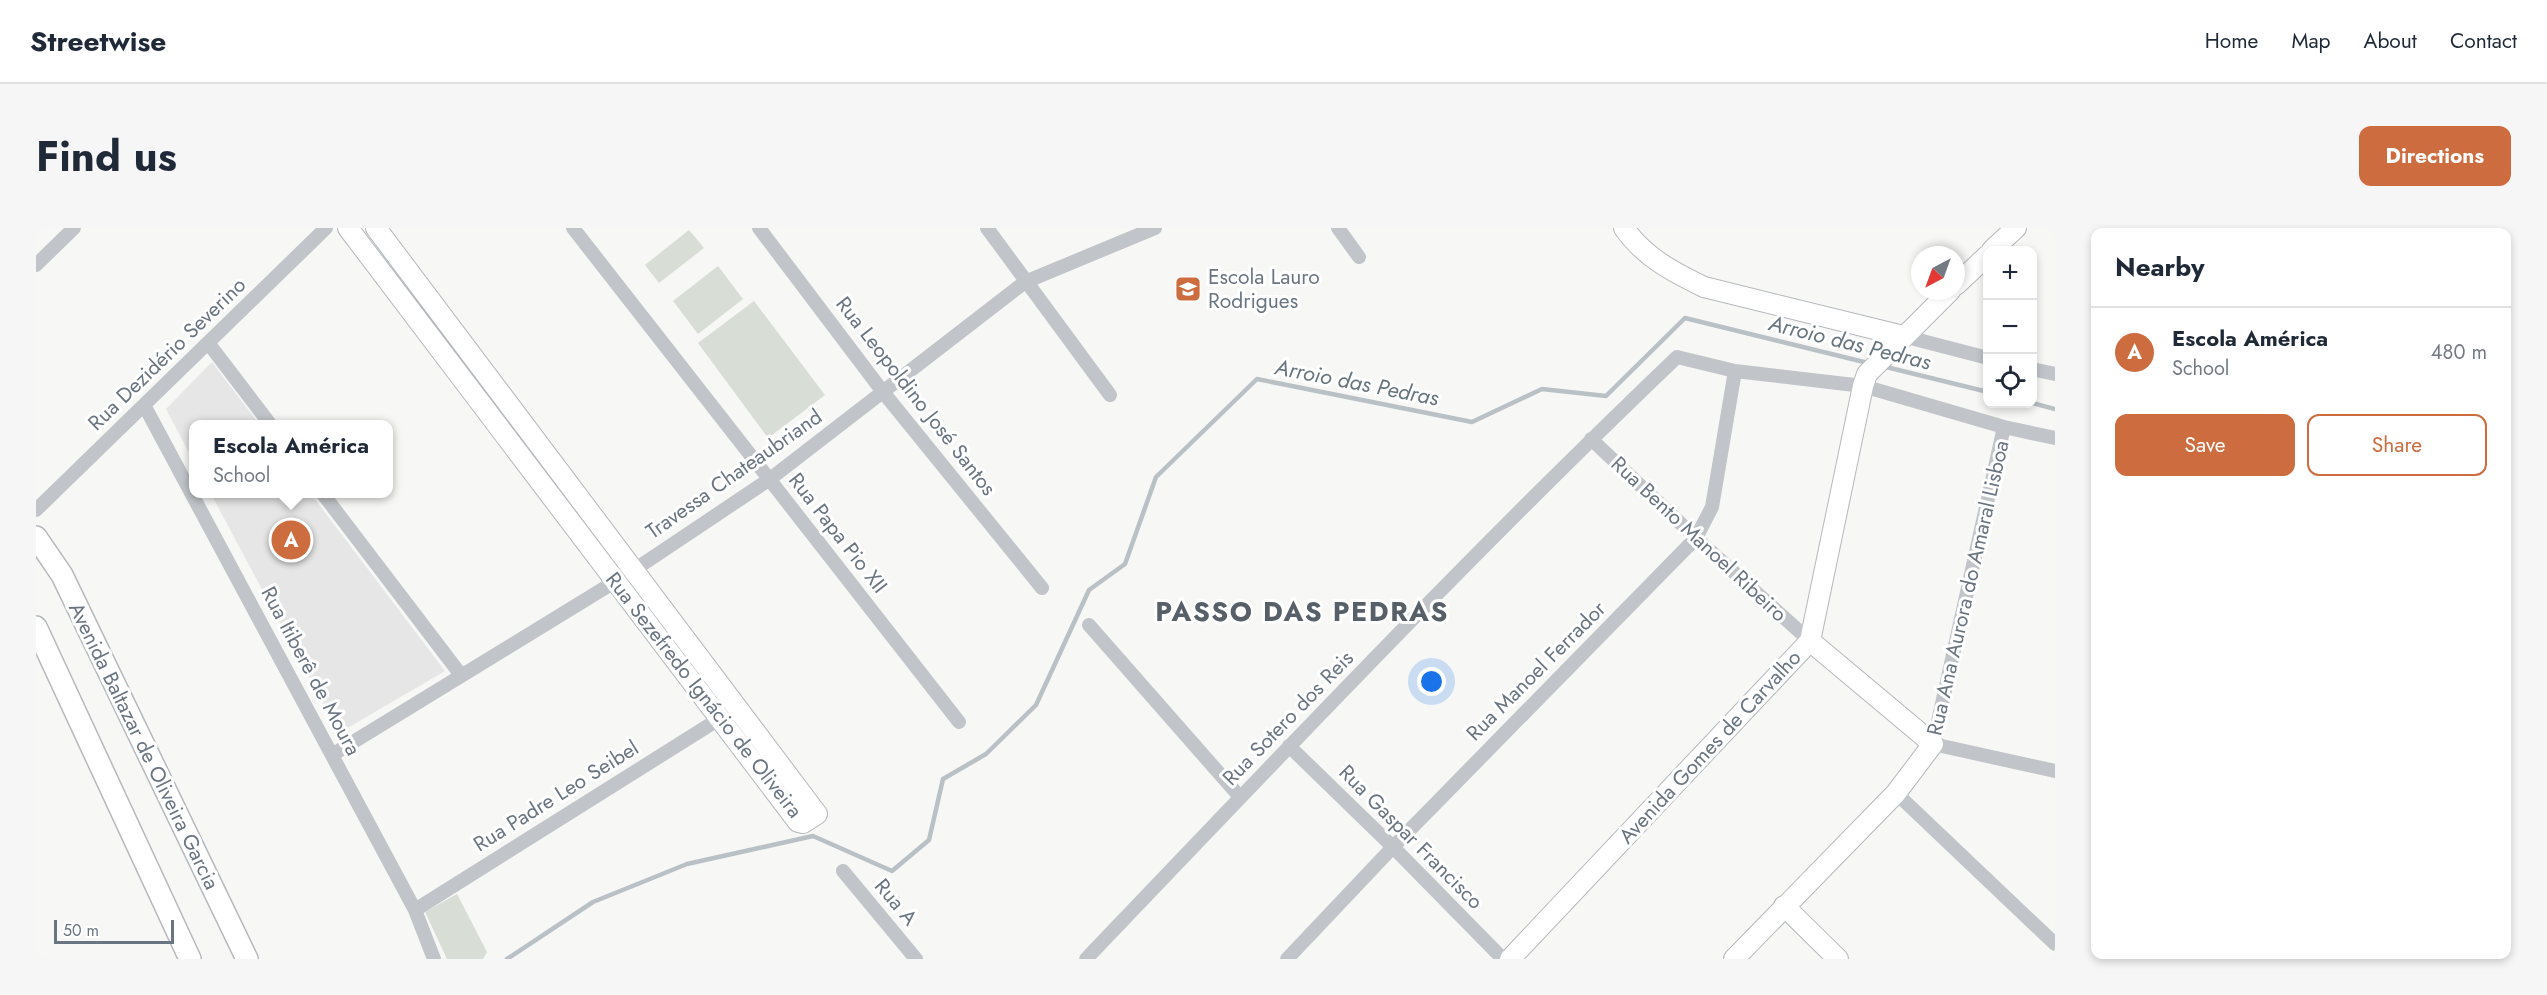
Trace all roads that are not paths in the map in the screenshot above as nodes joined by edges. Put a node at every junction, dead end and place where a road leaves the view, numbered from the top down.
1 (74, 228) edge
2 (326, 228) edge
3 (348, 228) edge
4 (376, 228) edge
5 (573, 228) edge
6 (759, 228) edge
7 (987, 228) edge
8 (1155, 228) edge
9 (1338, 228) edge
10 (1624, 228) edge
11 (2016, 228) edge
12 (1996, 246) edge
13 (1359, 257) dead end
14 (1983, 260) edge
15 (36, 265) edge
16 (1965, 277) edge
17 (1025, 282) junction
18 (1941, 300) edge
19 (1903, 336) junction
20 (209, 344) junction
21 (1983, 357) edge
22 (1736, 370) junction
23 (2037, 370) edge
24 (2055, 374) edge
25 (1865, 380) junction
26 (883, 392) junction
27 (1110, 395) dead end
28 (144, 405) junction
29 (267, 420) edge
30 (2004, 427) junction
31 (2055, 438) edge
32 (1592, 439) junction
33 (770, 479) junction
34 (189, 489) edge
35 (194, 498) edge
36 (326, 498) edge
37 (36, 510) edge
38 (36, 537) edge
39 (1696, 538) junction
40 (626, 575) junction
41 (1042, 588) dead end
42 (1089, 624) dead end
43 (36, 627) edge
44 (1810, 641) junction
45 (461, 675) junction
46 (720, 719) junction
47 (960, 722) dead end
48 (1933, 744) junction
49 (1289, 746) junction
50 (332, 755) junction
51 (2055, 771) edge
52 (1896, 793) junction
53 (1240, 797) junction
54 (1393, 847) junction
55 (843, 871) dead end
56 (1784, 906) junction
57 (415, 910) junction
58 (2055, 944) edge
59 (190, 959) edge
60 (247, 959) edge
61 (434, 959) edge
62 (916, 959) edge
63 (1086, 959) edge
64 (1287, 959) edge
65 (1503, 959) edge
66 (1510, 959) edge
67 (1734, 959) edge
68 (1838, 959) edge

1 - 15 street
2 - 20 street, Rua Dezidério Severino
3 - 40 street, Rua Sezefredo Ignácio de Oliveira
4 - 40 street, Rua Sezefredo Ignácio de Oliveira
5 - 33 street, Rua Papa Pio XII
6 - 26 street, Rua Leopoldino José Santos
7 - 17 street
8 - 17 street, Travessa Chateaubriand
9 - 13 street
10 - 19 street
11 - 12 street
14 - 16 street
17 - 26 street, Travessa Chateaubriand
17 - 27 street
18 - 19 street
19 - 21 street
19 - 25 street
20 - 28 street, Rua Dezidério Severino
20 - 29 street
22 - 25 street
22 - 32 street, Rua Sotero dos Reis
22 - 39 street, Rua Manoel Ferrador
23 - 24 street
25 - 30 street
25 - 44 street, Avenida Gomes de Carvalho
26 - 33 street, Travessa Chateaubriand
26 - 41 street, Rua Leopoldino José Santos
28 - 34 street, Rua Itiberê de Moura
28 - 37 street, Rua Dezidério Severino
30 - 31 street
30 - 48 street, Rua Ana Aurora do Amaral Lisboa
32 - 39 street, Rua Bento Manoel Ribeiro
32 - 49 street, Rua Sotero dos Reis
33 - 40 street, Travessa Chateaubriand
33 - 47 street, Rua Papa Pio XII
35 - 50 street, Rua Itiberê de Moura
36 - 45 street
38 - 60 main road, Avenida Baltazar de Oliveira Garcia
39 - 44 street, Rua Bento Manoel Ribeiro
39 - 54 street, Rua Manoel Ferrador
40 - 45 street, Travessa Chateaubriand
40 - 46 street, Rua Sezefredo Ignácio de Oliveira
40 - 46 street, Rua Sezefredo Ignácio de Oliveira
42 - 53 street
43 - 59 main road
44 - 48 street, Rua Bento Manoel Ribeiro
44 - 66 street, Avenida Gomes de Carvalho
45 - 50 street, Travessa Chateaubriand
46 - 57 street, Rua Padre Leo Seibel
48 - 51 street, Rua Bento Manoel Ribeiro
48 - 52 street, Rua Ana Aurora do Amaral Lisboa
49 - 53 street, Rua Sotero dos Reis
49 - 54 street, Rua Gaspar Francisco
50 - 57 street, Rua Itiberê de Moura
52 - 56 street, Rua Ana Aurora do Amaral Lisboa
52 - 58 street
53 - 63 street, Rua Sotero dos Reis
54 - 64 street, Rua Manoel Ferrador
54 - 65 street, Rua Gaspar Francisco
55 - 62 street, Rua A
56 - 67 street, Rua Ana Aurora do Amaral Lisboa
56 - 68 street
57 - 61 street, Rua Itiberê de Moura

